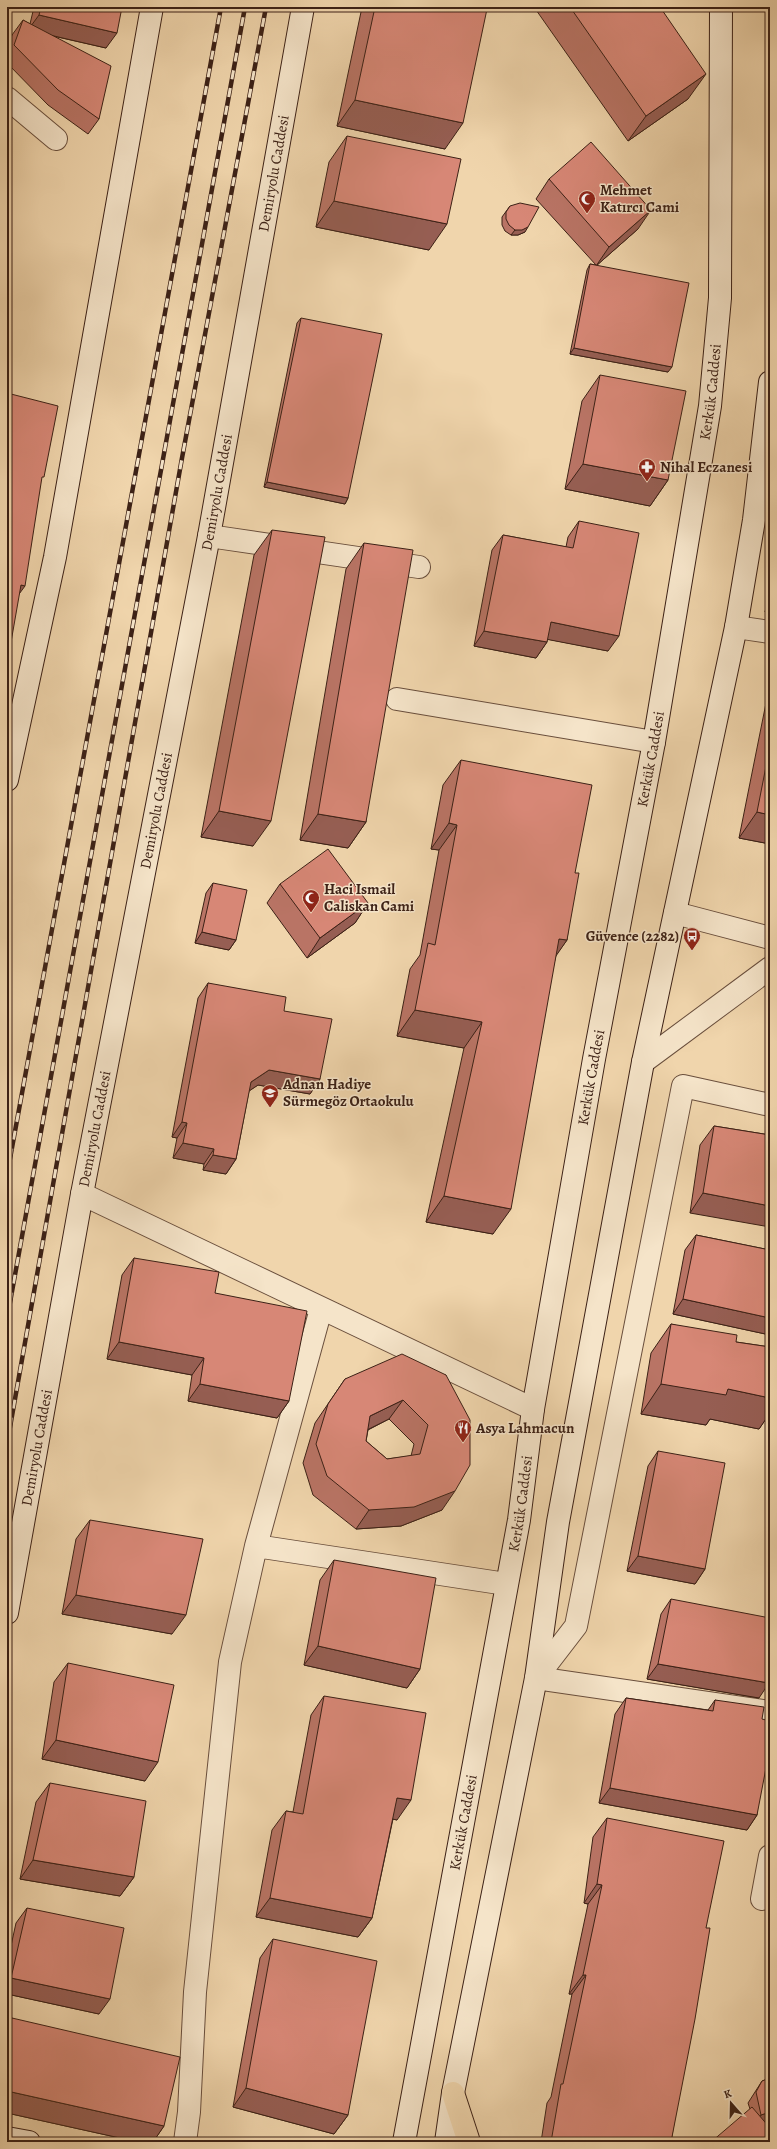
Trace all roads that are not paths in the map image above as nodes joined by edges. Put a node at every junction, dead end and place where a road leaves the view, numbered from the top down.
1 (152, 7) edge
2 (303, 7) edge
3 (721, 7) edge
4 (7, 98) edge
5 (56, 139) dead end
6 (770, 382) edge
7 (209, 536) junction
8 (419, 567) dead end
9 (736, 627) junction
10 (770, 632) edge
11 (397, 699) dead end
12 (654, 742) junction
13 (7, 780) edge
14 (675, 913) junction
15 (770, 938) edge
16 (770, 968) edge
17 (643, 1062) junction
18 (770, 1105) edge
19 (82, 1194) junction
20 (321, 1309) junction
21 (533, 1409) junction
22 (256, 1546) junction
23 (506, 1584) junction
24 (7, 1613) edge
25 (536, 1678) junction
26 (770, 1712) edge
27 (770, 1856) edge
28 (762, 1899) dead end
29 (453, 2093) junction
30 (7, 2138) edge
31 (29, 2142) edge
32 (185, 2142) edge
33 (404, 2142) edge
34 (446, 2142) edge
35 (469, 2142) edge

1 - 13 street
2 - 7 street, Demiryolu Caddesi
3 - 12 street, Kerkük Caddesi
4 - 5 street
6 - 9 street
7 - 8 street
7 - 19 street, Demiryolu Caddesi
9 - 10 street
9 - 14 street
11 - 12 street
12 - 21 street, Kerkük Caddesi
14 - 15 street
14 - 17 street
16 - 17 street
17 - 25 street
18 - 25 street
19 - 20 street
19 - 24 street, Demiryolu Caddesi
20 - 21 street
20 - 22 street
21 - 23 street, Kerkük Caddesi
22 - 23 street
22 - 32 street
23 - 33 street, Kerkük Caddesi
25 - 26 street
25 - 29 street
27 - 28 street
29 - 34 street
29 - 35 main road
30 - 31 street

